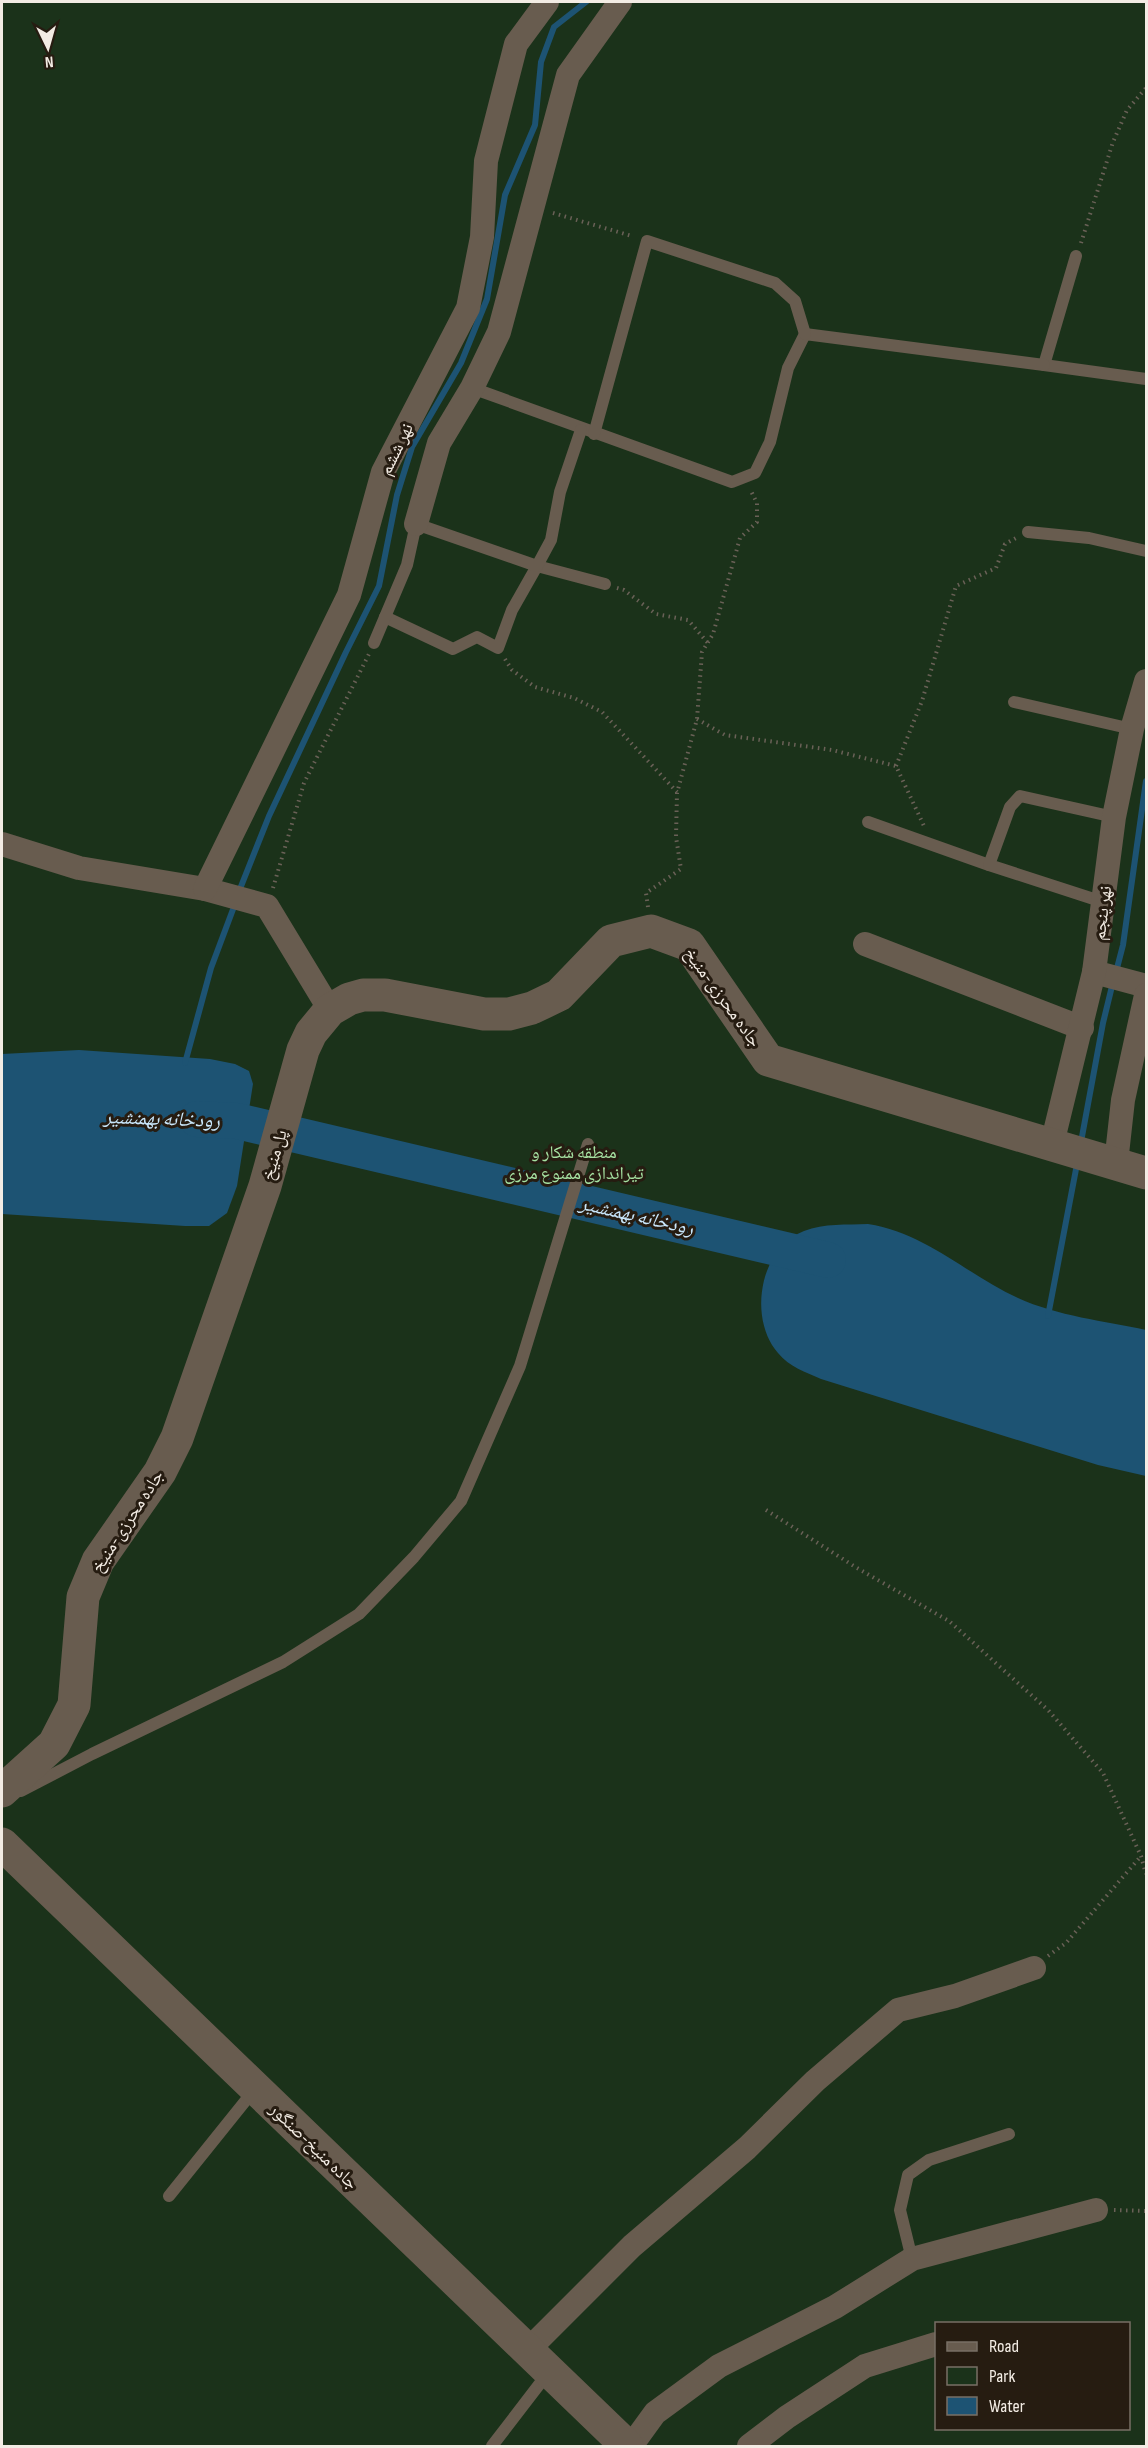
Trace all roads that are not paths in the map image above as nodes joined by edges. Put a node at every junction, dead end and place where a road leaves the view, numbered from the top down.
1 (547, 2) edge
2 (620, 2) edge
3 (1076, 256) road end
4 (805, 334) junction
5 (1044, 365) junction
6 (1146, 379) edge
7 (472, 388) junction
8 (581, 430) junction
9 (594, 434) junction
10 (416, 524) junction
11 (1028, 532) road end
12 (1146, 551) edge
13 (537, 566) junction
14 (605, 584) road end
15 (385, 617) junction
16 (374, 644) road end
17 (1146, 681) edge
18 (1014, 702) dead end
19 (1132, 729) junction
20 (1114, 817) junction
21 (868, 822) dead end
22 (2, 844) edge
23 (989, 864) junction
24 (214, 891) junction
25 (1103, 902) junction
26 (865, 944) dead end
27 (1117, 978) edge
28 (1146, 995) edge
29 (330, 1010) junction
30 (1082, 1028) junction
31 (588, 1144) dead end
32 (1081, 1153) junction
33 (1146, 1173) edge
34 (223, 1304) joint
35 (2, 1791) edge
36 (2, 1802) edge
37 (2, 1844) edge
38 (1034, 1968) road end
39 (255, 2089) junction
40 (1009, 2134) dead end
41 (170, 2196) dead end
42 (1096, 2210) road end
43 (912, 2259) junction
44 (935, 2344) edge
45 (538, 2361) junction
46 (492, 2446) edge
47 (629, 2446) edge
48 (749, 2446) edge

1 - 24 street, نهر ششم
2 - 7 street
3 - 5 lane
4 - 5 lane
4 - 9 lane
4 - 9 lane
5 - 6 lane
7 - 8 lane
7 - 10 street
8 - 9 lane
8 - 13 lane
10 - 13 lane
10 - 15 lane
11 - 12 lane
13 - 14 lane
13 - 15 lane
15 - 16 lane
17 - 19 street, نهر پنجم
18 - 19 lane
19 - 20 street, نهر پنجم
20 - 23 lane
20 - 25 street, نهر پنجم
21 - 23 lane
22 - 24 street
23 - 25 lane
24 - 29 street
25 - 27 street, نهر پنجم
26 - 30 street
27 - 30 street, نهر پنجم
28 - 32 street
29 - 32 main road, جاده محرزی-منیخ
29 - 34 main road, پل منیخ
30 - 32 street, نهر پنجم
31 - 36 lane
32 - 33 main road, جاده محرزی-منیخ
34 - 35 main road, جاده محرزی-منیخ
37 - 39 main road, جاده منیخ-صنگور
38 - 45 street
39 - 41 lane
39 - 45 main road, جاده منیخ-صنگور
40 - 43 lane
42 - 43 street
43 - 47 street
44 - 48 street
45 - 46 lane
45 - 47 main road, جاده منیخ-صنگور

